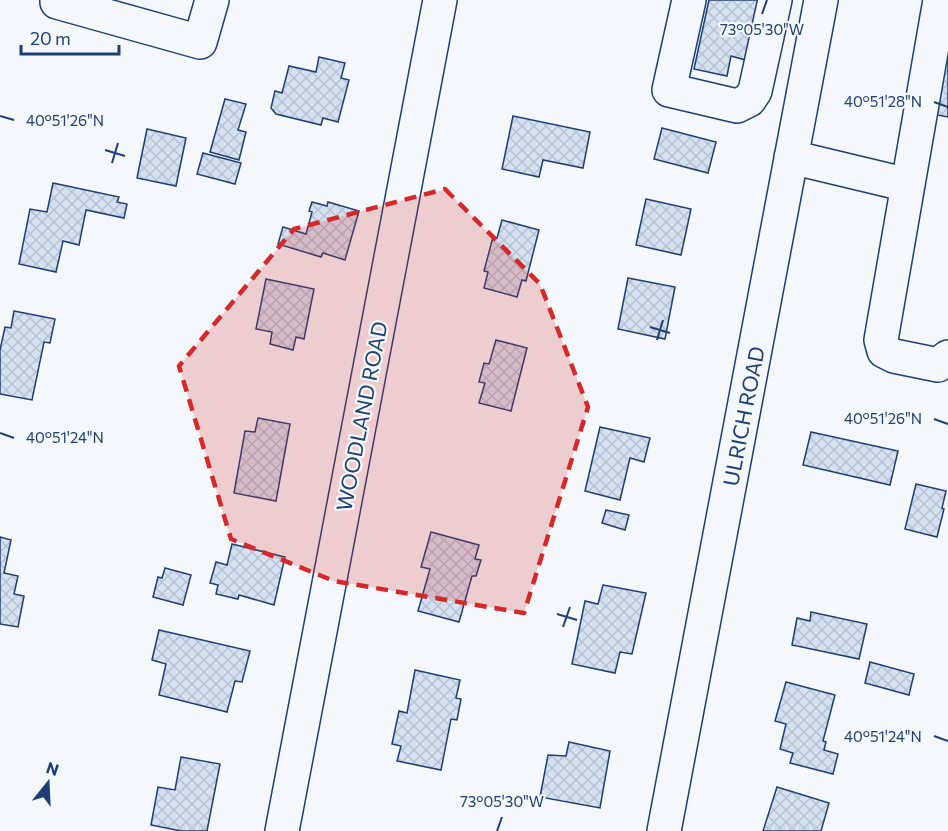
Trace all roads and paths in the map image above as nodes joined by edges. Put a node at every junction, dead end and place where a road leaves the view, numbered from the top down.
1 (57, 0) edge
2 (212, 0) edge
3 (440, 0) edge
4 (689, 0) edge
5 (775, 0) edge
6 (821, 0) edge
7 (940, 0) edge
8 (791, 157) junction
9 (908, 185) junction
10 (948, 357) edge
11 (282, 831) edge
12 (664, 831) edge

1 - 2 street
3 - 11 street, WOODLAND ROAD
4 - 5 street
6 - 8 street, ULRICH ROAD
7 - 9 street
8 - 9 street
8 - 12 street, ULRICH ROAD
9 - 10 street

